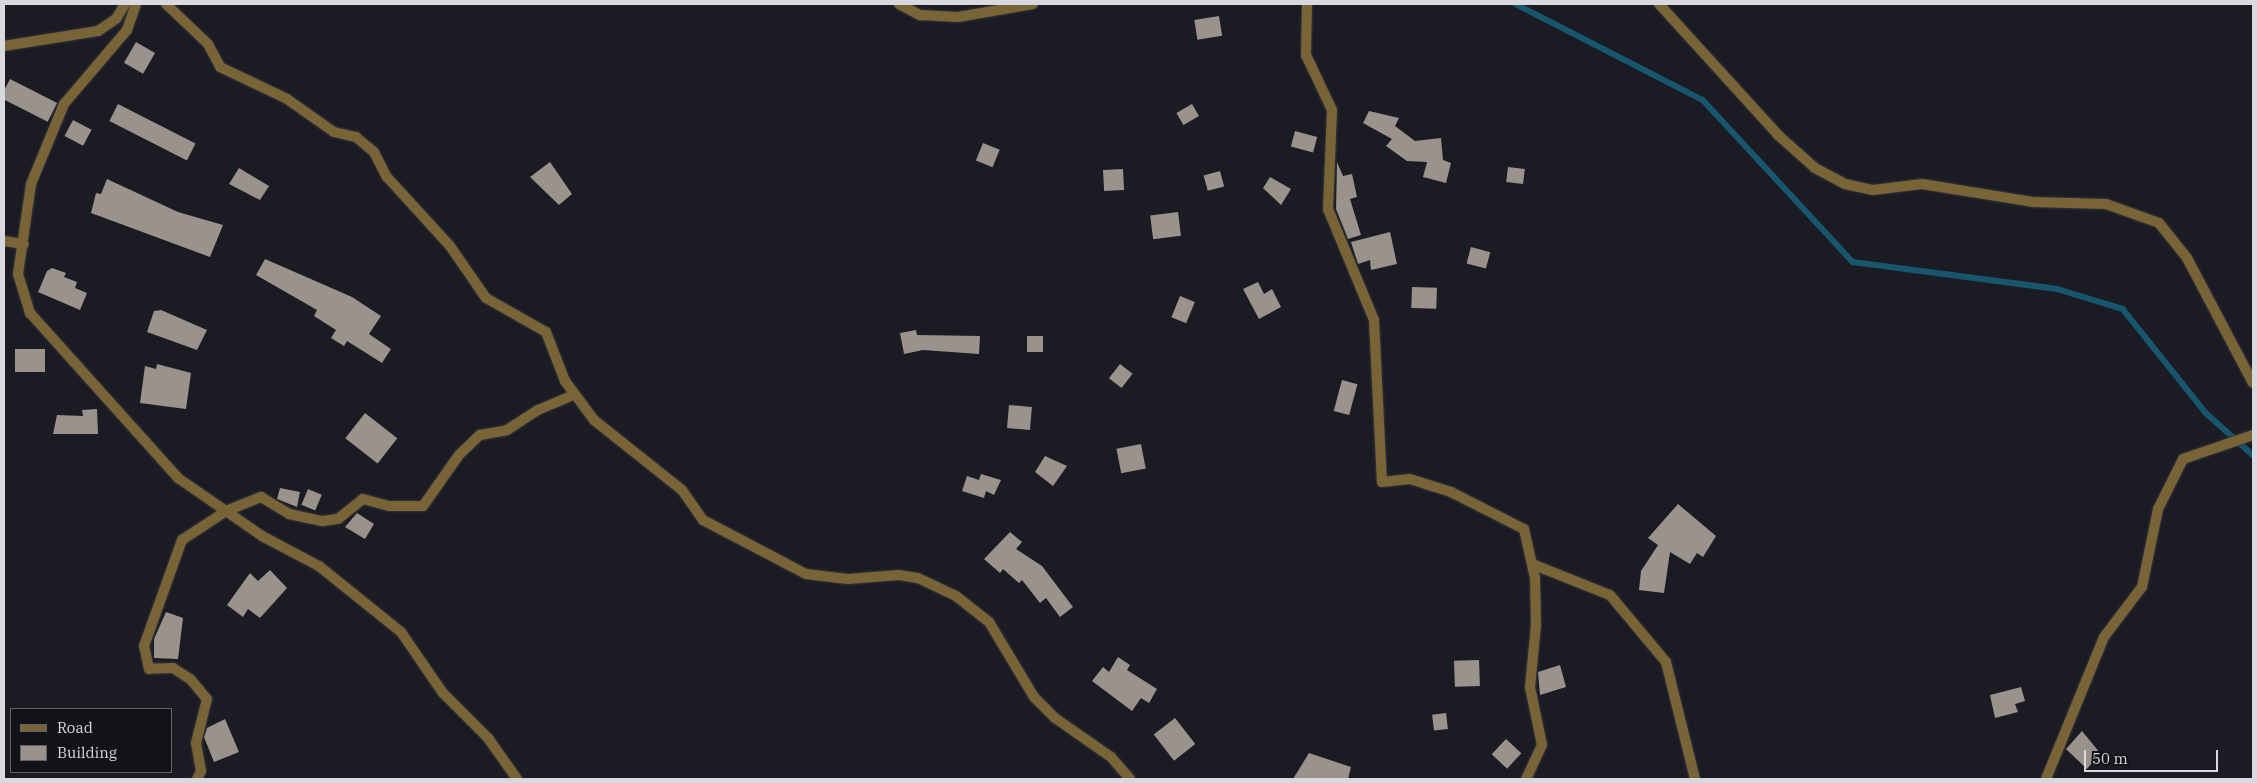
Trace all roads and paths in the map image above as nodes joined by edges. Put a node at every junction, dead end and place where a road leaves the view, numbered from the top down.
1 (125, 4) edge
2 (136, 4) edge
3 (166, 4) edge
4 (900, 4) edge
5 (1033, 4) edge
6 (1307, 4) edge
7 (1659, 4) edge
8 (4, 46) edge
9 (4, 241) edge
10 (24, 244) junction
11 (2253, 383) edge
12 (574, 395) junction
13 (2253, 435) edge
14 (226, 511) junction
15 (1532, 564) junction
16 (197, 779) edge
17 (517, 779) edge
18 (1130, 779) edge
19 (1526, 779) edge
20 (1695, 779) edge
21 (2046, 779) edge

1 - 8 street
2 - 10 street
3 - 12 street
4 - 5 street
6 - 15 street
7 - 11 street
9 - 10 street
10 - 14 street
12 - 14 street
12 - 18 street
13 - 21 street
14 - 16 street
14 - 17 street
15 - 19 street
15 - 20 street

